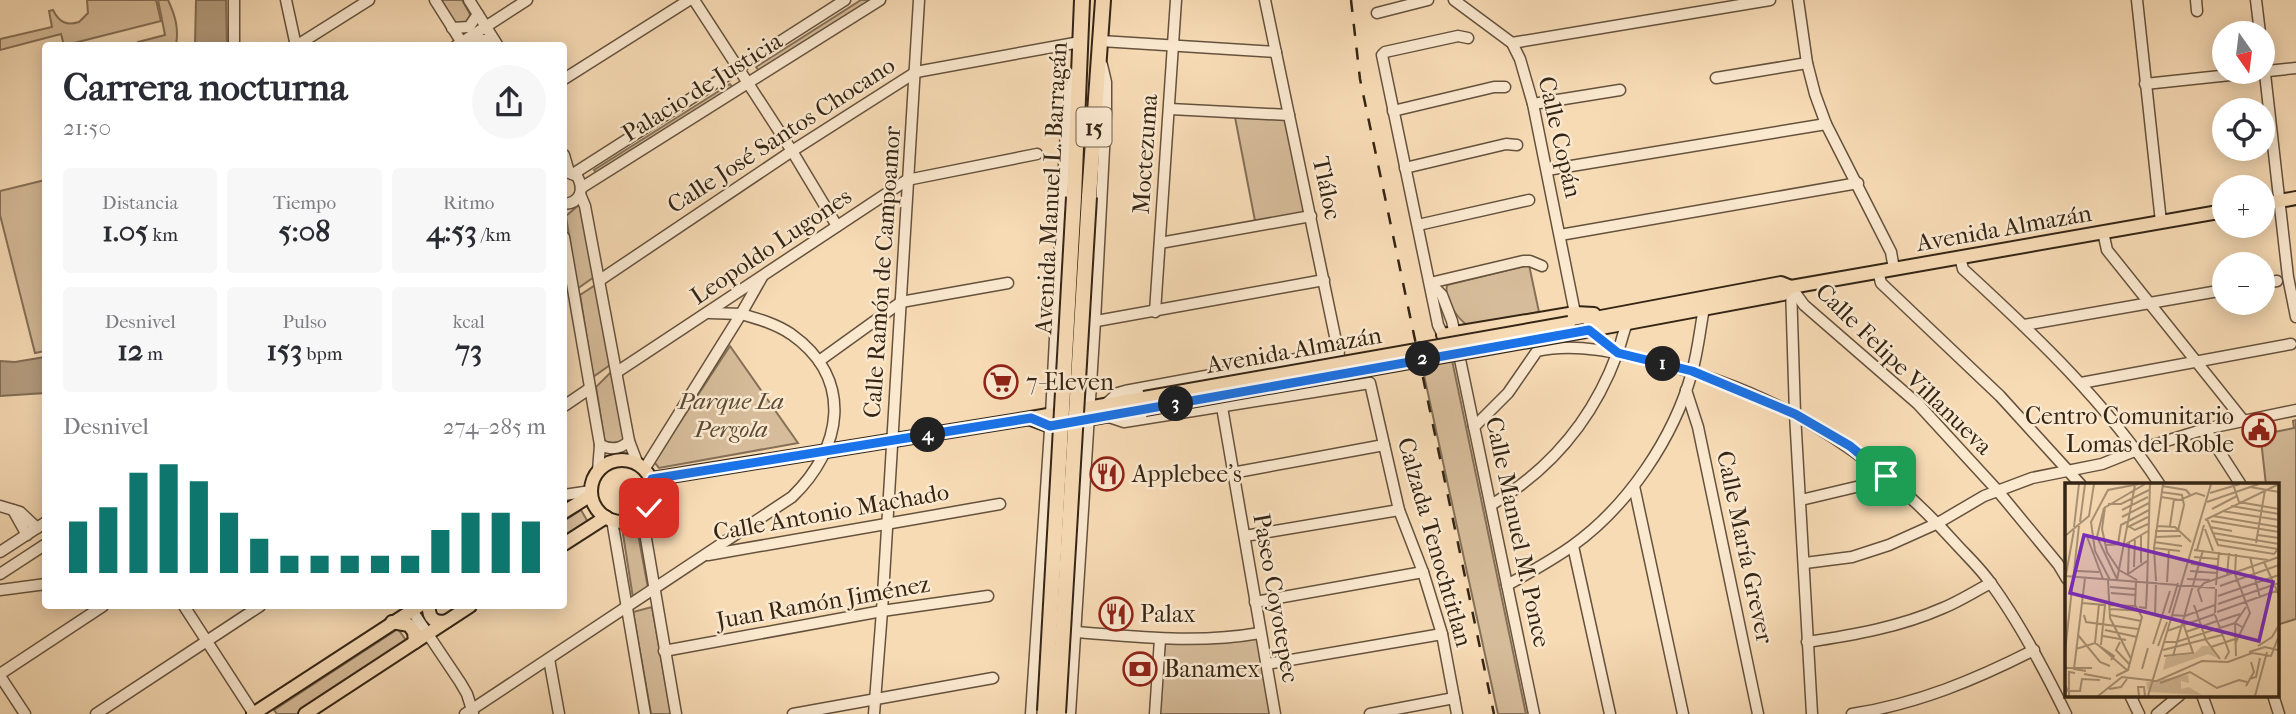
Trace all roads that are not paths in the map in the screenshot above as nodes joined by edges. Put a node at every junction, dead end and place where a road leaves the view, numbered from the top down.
1 (234, 0) edge
2 (286, 0) edge
3 (369, 0) edge
4 (435, 0) edge
5 (469, 0) edge
6 (527, 0) edge
7 (692, 0) edge
8 (845, 0) edge
9 (880, 0) edge
10 (919, 0) edge
11 (1082, 0) edge
12 (1102, 0) edge
13 (1176, 0) edge
14 (1265, 0) edge
15 (1427, 0) edge
16 (1454, 0) edge
17 (1770, 0) edge
18 (1798, 0) edge
19 (2137, 0) edge
20 (2256, 0) edge
21 (1377, 13) dead end
22 (478, 14) junction
23 (2259, 21) edge
24 (486, 27) junction
25 (452, 28) junction
26 (1468, 38) dead end
27 (234, 42) edge
28 (295, 42) edge
29 (302, 42) edge
30 (460, 42) edge
31 (464, 42) edge
32 (495, 42) edge
33 (1080, 42) junction
34 (1512, 43) junction
35 (1173, 45) junction
36 (1100, 48) junction
37 (1276, 52) junction
38 (1807, 63) junction
39 (1080, 65) junction
40 (738, 68) junction
41 (2296, 68) edge
42 (2275, 71) edge
43 (916, 72) junction
44 (567, 77) edge
45 (2212, 77) edge
46 (1716, 78) dead end
47 (748, 83) junction
48 (2145, 84) junction
49 (2266, 84) edge
50 (1505, 87) dead end
51 (1620, 90) dead end
52 (1533, 104) junction
53 (1170, 109) junction
54 (1393, 111) junction
55 (1289, 115) junction
56 (1826, 124) junction
57 (1517, 145) dead end
58 (792, 151) junction
59 (1037, 154) dead end
60 (1405, 168) junction
61 (1547, 170) junction
62 (569, 172) edge
63 (907, 180) junction
64 (1858, 184) junction
65 (581, 191) junction
66 (1082, 197) junction
67 (2296, 198) edge
68 (1529, 200) dead end
69 (2279, 201) junction
70 (2275, 202) edge
71 (567, 203) edge
72 (2212, 213) edge
73 (1311, 216) junction
74 (2161, 222) junction
75 (1418, 225) junction
76 (837, 226) junction
77 (2103, 232) junction
78 (1560, 236) junction
79 (1160, 243) junction
80 (567, 253) edge
81 (1960, 257) junction
82 (1542, 266) dead end
83 (1895, 269) junction
84 (1878, 271) junction
85 (762, 277) junction
86 (600, 280) junction
87 (1325, 280) junction
88 (1008, 283) dead end
89 (1430, 283) junction
90 (1791, 287) junction
91 (2212, 292) edge
92 (575, 295) junction
93 (567, 300) edge
94 (901, 302) junction
95 (2151, 302) junction
96 (1704, 308) junction
97 (1155, 312) junction
98 (709, 313) junction
99 (741, 314) junction
100 (2296, 317) edge
101 (1095, 321) junction
102 (1627, 323) junction
103 (1578, 324) junction
104 (2024, 325) junction
105 (1056, 326) junction
106 (1449, 334) junction
107 (2291, 344) dead end
108 (1339, 351) junction
109 (1618, 353) junction
110 (1288, 360) junction
111 (819, 361) junction
112 (2197, 361) junction
113 (1692, 371) junction
114 (617, 372) junction
115 (2081, 383) junction
116 (1345, 386) junction
117 (589, 389) junction
118 (1686, 390) junction
119 (1295, 394) junction
120 (567, 404) edge
121 (1222, 407) junction
122 (2296, 410) edge
123 (1106, 411) junction
124 (1089, 414) junction
125 (1795, 414) junction
126 (1051, 420) junction
127 (2243, 420) junction
128 (1474, 427) junction
129 (2205, 429) junction
130 (629, 441) junction
131 (892, 441) junction
132 (600, 445) junction
133 (1384, 445) junction
134 (2137, 450) junction
135 (827, 451) junction
136 (645, 470) junction
137 (2070, 470) junction
138 (598, 471) junction
139 (1232, 473) junction
140 (1886, 476) junction
141 (2080, 483) edge
142 (2159, 483) edge
143 (2240, 483) edge
144 (1634, 486) junction
145 (1997, 490) junction
146 (591, 493) junction
147 (567, 495) edge
148 (1801, 500) junction
149 (1000, 504) dead end
150 (1490, 505) junction
151 (0, 506) edge
152 (13, 510) junction
153 (567, 510) edge
154 (1399, 510) junction
155 (1044, 514) junction
156 (642, 515) junction
157 (1083, 517) junction
158 (609, 519) junction
159 (887, 523) junction
160 (1938, 523) junction
161 (41, 525) edge
162 (27, 535) junction
163 (1245, 536) junction
164 (567, 542) edge
165 (1573, 546) junction
166 (42, 547) edge
167 (0, 552) edge
168 (704, 556) junction
169 (1805, 563) junction
170 (1423, 572) junction
171 (0, 574) edge
172 (2065, 576) edge
173 (1991, 583) junction
174 (42, 585) edge
175 (1507, 585) junction
176 (654, 589) junction
177 (0, 590) edge
178 (988, 596) dead end
179 (1255, 602) junction
180 (628, 608) junction
181 (99, 609) edge
182 (186, 609) edge
183 (255, 609) edge
184 (410, 609) edge
185 (414, 609) edge
186 (429, 609) edge
187 (465, 609) edge
188 (883, 611) junction
189 (447, 621) junction
190 (392, 622) junction
191 (1076, 632) junction
192 (1260, 633) junction
193 (426, 634) junction
194 (1442, 634) junction
195 (1160, 639) junction
196 (206, 641) junction
197 (415, 642) junction
198 (1807, 642) junction
199 (664, 650) junction
200 (2034, 650) junction
201 (548, 659) junction
202 (1267, 664) junction
203 (0, 675) edge
204 (993, 678) dead end
205 (2130, 696) edge
206 (2179, 696) edge
207 (2202, 696) edge
208 (2273, 696) edge
209 (1454, 698) junction
210 (875, 699) junction
211 (272, 708) edge
212 (470, 712) edge
213 (1882, 712) edge
214 (1051, 713) edge
215 (25, 714) edge
216 (96, 714) edge
217 (254, 714) edge
218 (305, 714) edge
219 (559, 714) edge
220 (645, 714) edge
221 (676, 714) edge
222 (793, 714) edge
223 (874, 714) edge
224 (1155, 714) edge
225 (1275, 714) edge
226 (1370, 714) edge
227 (1457, 714) edge
228 (1534, 714) edge
229 (1610, 714) edge
230 (1682, 714) edge
231 (1758, 714) edge
232 (1812, 714) edge
233 (1852, 714) edge
234 (2066, 714) edge
235 (2139, 714) edge
236 (2157, 714) edge
237 (2209, 714) edge
238 (2279, 714) edge

1 - 27 street
2 - 28 street
3 - 29 street
4 - 25 street
5 - 22 street
6 - 24 street
7 - 40 street
7 - 44 street
8 - 40 street, Palacio de Justicia
9 - 47 street, Palacio de Justicia
10 - 43 street, Calle Ramón de Campoamor
11 - 33 highway, Avenida Manuel L. Barragán / 15
12 - 36 highway, Avenida Manuel L. Barragán / 15
13 - 35 street, Moctezuma
14 - 37 street, Tláloc
15 - 21 street
16 - 34 street
17 - 34 street
18 - 38 street
19 - 48 street
20 - 23 street
22 - 24 street
22 - 25 street
24 - 31 street
24 - 32 street
25 - 30 street
26 - 54 street
33 - 39 highway, Avenida Manuel L. Barragán / 15
33 - 43 street, Calle José Santos Chocano
34 - 52 street, Calle Copán
35 - 36 street
35 - 37 street
35 - 53 street, Moctezuma
36 - 66 highway, Avenida Manuel L. Barragán / 15
36 - 101 street
37 - 55 street, Tláloc
38 - 46 street
38 - 56 street
39 - 66 highway, Avenida Manuel L. Barragán / 15
39 - 105 street
40 - 47 street
40 - 62 street, Palacio de Justicia
41 - 42 street
43 - 58 street, Calle José Santos Chocano
43 - 63 street, Calle Ramón de Campoamor
45 - 48 street
47 - 58 street
47 - 65 street, Palacio de Justicia
48 - 74 street
49 - 69 street
50 - 54 street
51 - 52 street
52 - 61 street, Calle Copán
53 - 55 street
53 - 79 street, Moctezuma
54 - 60 street
55 - 73 street, Tláloc
56 - 61 street
56 - 64 street
57 - 60 street
58 - 76 street
58 - 86 street, Calle José Santos Chocano
59 - 63 street, Leopoldo Lugones
60 - 75 street
61 - 78 street, Calle Copán
62 - 65 street
63 - 76 street, Leopoldo Lugones
63 - 94 street, Calle Ramón de Campoamor
64 - 78 street
64 - 83 street
65 - 71 street, Palacio de Justicia
65 - 86 street
66 - 214 highway, Avenida Manuel L. Barragán / 15, bridge
67 - 69 main road
68 - 75 street
69 - 70 main road
69 - 100 street
72 - 74 main road, Avenida Almazán
73 - 79 street
73 - 87 street, Tláloc
74 - 77 main road, Avenida Almazán
75 - 89 street
76 - 85 street, Leopoldo Lugones
77 - 81 main road, Avenida Almazán
77 - 95 street
78 - 103 street, Calle Copán
79 - 97 street, Moctezuma
80 - 92 street
81 - 83 main road, Avenida Almazán
81 - 104 street
82 - 89 street
83 - 84 main road, Avenida Almazán
84 - 90 main road, Avenida Almazán
84 - 137 street
85 - 98 street, Leopoldo Lugones
85 - 99 street
86 - 114 street
87 - 97 street
87 - 108 street, Tláloc
88 - 94 street
89 - 106 street
89 - 106 street
90 - 96 main road, Avenida Almazán
90 - 103 main road, Avenida Almazán
90 - 125 street
90 - 145 street, Calle Felipe Villanueva
91 - 95 street
92 - 93 street
92 - 117 street
94 - 111 street
94 - 131 street, Calle Ramón de Campoamor
95 - 104 street
95 - 112 street
96 - 102 main road, Avenida Almazán
96 - 113 street
97 - 101 street
98 - 99 street
98 - 114 street, Leopoldo Lugones
99 - 111 street
99 - 136 street
101 - 105 street
101 - 124 street
102 - 103 main road, Avenida Almazán
102 - 109 street
103 - 106 main road
103 - 109 street
103 - 123 main road, Avenida Almazán, bridge
104 - 115 street
105 - 126 street
106 - 128 street, Calle Manuel M. Ponce
107 - 112 street
108 - 110 street
108 - 116 street, Tláloc
109 - 113 street
109 - 128 street
109 - 150 street
110 - 119 street
110 - 123 street
111 - 135 street
112 - 115 street
112 - 127 street
113 - 118 street
113 - 125 street
114 - 130 street
115 - 134 street
116 - 119 street
116 - 133 street, Calzada Tenochtitlan
117 - 120 street
117 - 132 street
118 - 144 street
118 - 231 street, Calle María Grever
119 - 121 street
121 - 123 street
121 - 139 street, Paseo Coyotepec
122 - 127 street
123 - 124 main road, Avenida Almazán
124 - 126 main road, Avenida Almazán
124 - 157 street
125 - 140 street
125 - 148 street
126 - 131 main road
126 - 155 street
127 - 129 street
128 - 150 street, Calle Manuel M. Ponce
129 - 134 street
129 - 143 street
130 - 132 street
130 - 136 street
131 - 135 main road
131 - 159 street, Calle Ramón de Campoamor
132 - 138 street
133 - 139 street
133 - 154 street, Calzada Tenochtitlan
134 - 137 street
134 - 142 street
135 - 136 main road
135 - 168 street
136 - 138 main road
136 - 156 main road
137 - 141 street
137 - 145 street
138 - 146 main road
139 - 163 street, Paseo Coyotepec
140 - 148 street
140 - 160 street
144 - 165 street
144 - 230 street
145 - 160 street
145 - 172 street, Calle Felipe Villanueva
146 - 147 street
146 - 153 main road
146 - 158 main road
148 - 169 street
149 - 159 street, Calle Antonio Machado
150 - 175 street, Calle Manuel M. Ponce
151 - 152 street
152 - 161 street
152 - 162 street
154 - 163 street
154 - 170 street, Calzada Tenochtitlan
155 - 157 street
155 - 214 street
156 - 158 main road
156 - 176 street
157 - 191 street
158 - 164 main road
158 - 180 street
159 - 168 street, Calle Antonio Machado
159 - 188 street, Calle Ramón de Campoamor
160 - 169 street
160 - 173 street
161 - 162 street
162 - 167 street
163 - 179 street, Paseo Coyotepec
165 - 175 street
165 - 229 street
166 - 171 street
168 - 176 street, Calle Antonio Machado
169 - 198 street
170 - 179 street
170 - 194 street, Calzada Tenochtitlan
173 - 198 street
173 - 200 street
174 - 177 street
175 - 228 street, Calle Manuel M. Ponce
176 - 180 street, Calle Antonio Machado
176 - 199 street
178 - 188 street, Juan Ramón Jiménez
179 - 192 street, Paseo Coyotepec
180 - 201 street, Calle Antonio Machado
180 - 220 street
181 - 203 street
182 - 196 street
183 - 196 street
184 - 190 main road
185 - 193 street
186 - 189 main road
187 - 189 main road
188 - 199 street, Juan Ramón Jiménez
188 - 210 street, Calle Ramón de Campoamor
189 - 193 main road
190 - 197 main road
190 - 211 main road
191 - 195 street
191 - 214 street
192 - 195 street
192 - 202 street, Paseo Coyotepec
193 - 197 main road
193 - 212 street
194 - 202 street
194 - 209 street, Calzada Tenochtitlan
195 - 224 street
196 - 216 street
196 - 217 street
197 - 218 main road
198 - 232 street
199 - 221 street
200 - 213 street
200 - 234 street
201 - 212 street, Calle Antonio Machado
201 - 219 street
202 - 225 street, Paseo Coyotepec
203 - 215 street
204 - 210 street
205 - 235 street
206 - 236 street
207 - 237 street
208 - 238 street
209 - 226 street
209 - 227 street, Calzada Tenochtitlan
210 - 222 street
210 - 223 street, Calle Ramón de Campoamor
211 - 217 main road
213 - 233 street

